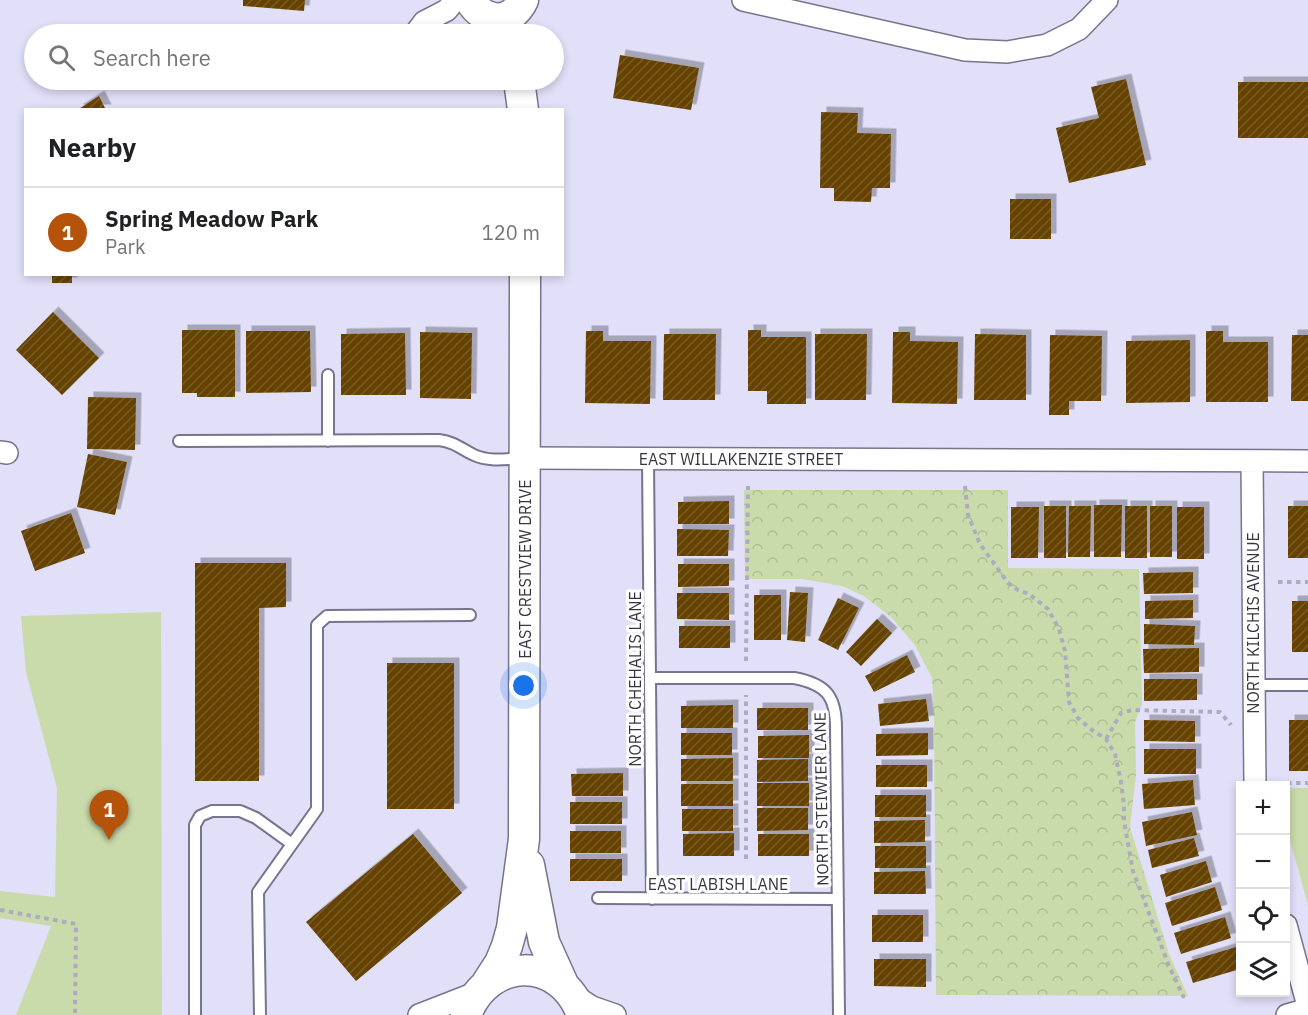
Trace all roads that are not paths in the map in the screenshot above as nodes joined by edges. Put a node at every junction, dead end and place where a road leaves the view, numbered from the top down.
1 (743, 0) edge
2 (1107, 0) edge
3 (474, 13) edge
4 (521, 14) edge
5 (422, 24) edge
6 (520, 90) edge
7 (523, 108) edge
8 (525, 287) edge
9 (328, 375) dead end
10 (179, 441) dead end
11 (328, 441) junction
12 (525, 458) junction
13 (648, 459) junction
14 (1252, 460) junction
15 (1308, 461) edge
16 (470, 615) dead end
17 (651, 678) junction
18 (1253, 685) junction
19 (1308, 685) edge
20 (1255, 781) edge
21 (524, 839) junction
22 (292, 844) junction
23 (598, 898) dead end
24 (652, 899) junction
25 (838, 899) junction
26 (1290, 940) edge
27 (477, 997) edge
28 (572, 998) edge
29 (1308, 1008) edge
30 (195, 1015) edge
31 (260, 1015) edge
32 (419, 1015) edge
33 (615, 1015) edge
34 (839, 1015) edge
35 (1287, 1015) edge

1 - 2 street
3 - 4 street
3 - 5 street
6 - 7 street
8 - 12 street, EAST CRESTVIEW DRIVE
9 - 11 lane
10 - 11 lane, EAST WILLAKENZIE STREET
11 - 12 lane, EAST WILLAKENZIE STREET
12 - 13 street, EAST WILLAKENZIE STREET
12 - 21 street, EAST CRESTVIEW DRIVE
13 - 14 street, EAST WILLAKENZIE STREET
13 - 17 lane, NORTH CHEHALIS LANE
14 - 15 street, EAST WILLAKENZIE STREET
14 - 18 street, NORTH KILCHIS AVENUE
16 - 22 lane
17 - 24 lane, NORTH CHEHALIS LANE
17 - 25 lane, NORTH STEIWIER LANE
18 - 19 lane
18 - 20 street, NORTH KILCHIS AVENUE
21 - 27 street, EAST CRESTVIEW DRIVE
21 - 28 street, EAST CRESTVIEW DRIVE
22 - 30 lane
22 - 31 lane
23 - 24 lane, EAST LABISH LANE
24 - 25 lane, EAST LABISH LANE
25 - 34 lane, NORTH STEIWIER LANE
26 - 29 street
27 - 28 street
27 - 32 street
28 - 33 street
29 - 35 street

